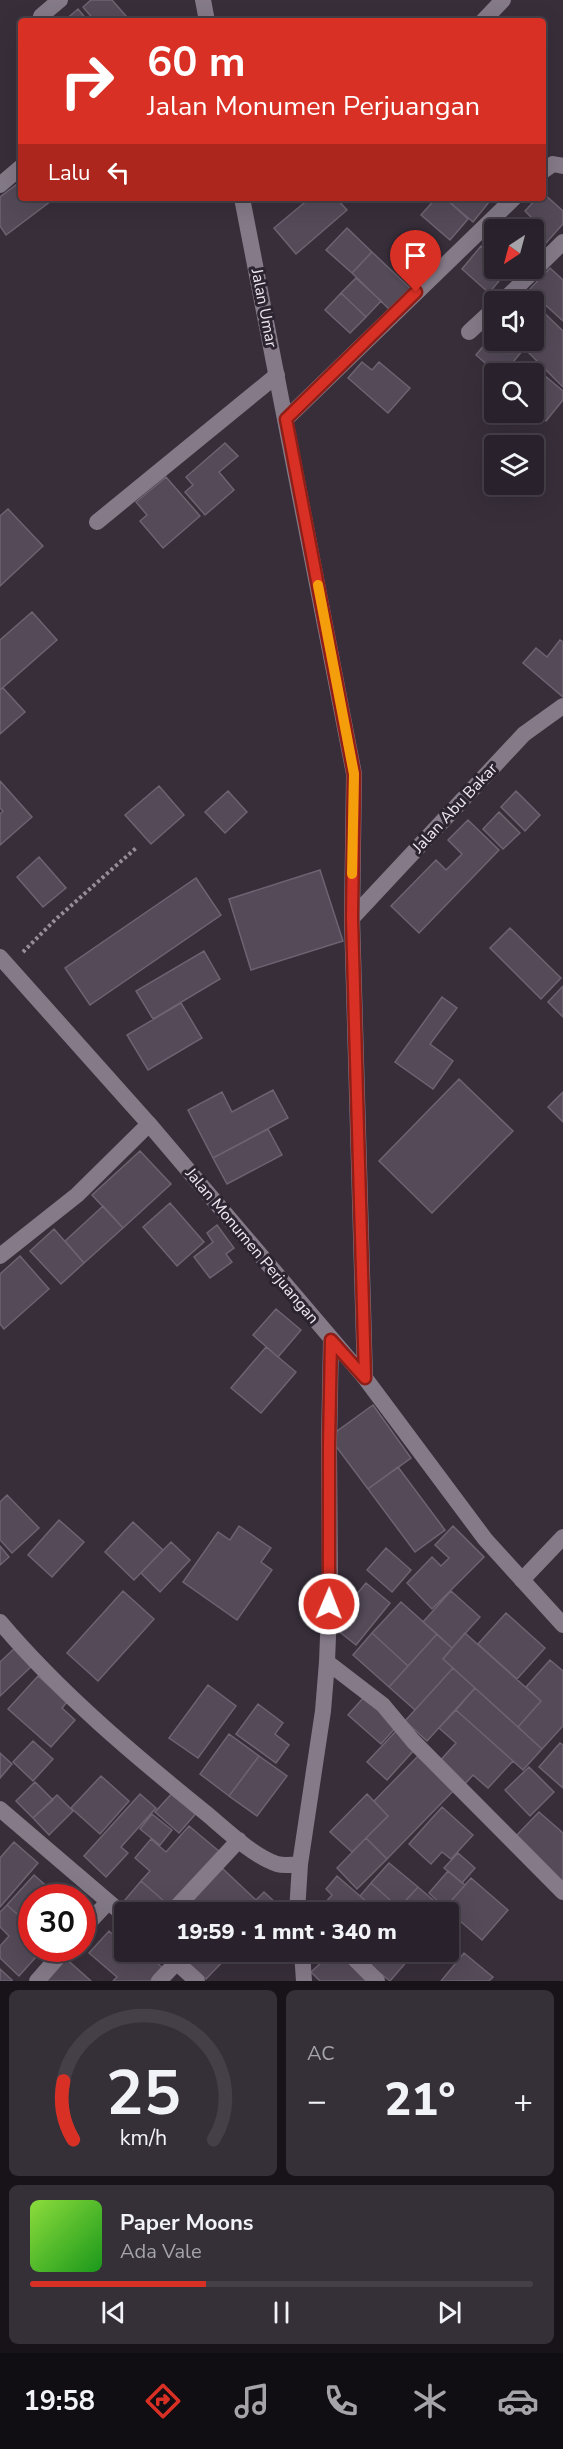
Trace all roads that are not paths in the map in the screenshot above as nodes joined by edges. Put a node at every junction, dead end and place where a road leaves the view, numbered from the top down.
1 (60, 0) edge
2 (203, 0) edge
3 (503, 0) edge
4 (41, 16) dead end
5 (206, 18) edge
6 (486, 18) edge
7 (563, 165) edge
8 (546, 169) edge
9 (18, 170) edge
10 (0, 185) edge
11 (243, 201) edge
12 (511, 201) edge
13 (563, 242) edge
14 (513, 291) edge
15 (484, 318) edge
16 (469, 332) dead end
17 (277, 375) junction
18 (286, 419) junction
19 (97, 522) dead end
20 (563, 706) edge
21 (352, 918) junction
22 (4, 963) edge
23 (149, 1124) junction
24 (0, 1256) edge
25 (331, 1340) junction
26 (365, 1378) junction
27 (563, 1537) edge
28 (522, 1580) junction
29 (0, 1622) edge
30 (563, 1625) edge
31 (327, 1662) junction
32 (0, 1809) edge
33 (239, 1840) junction
34 (300, 1864) junction
35 (563, 1892) edge
36 (108, 1902) junction
37 (181, 1902) edge
38 (298, 1902) edge
39 (114, 1907) edge
40 (96, 1915) edge
41 (54, 1962) edge
42 (168, 1962) edge
43 (176, 1962) edge
44 (303, 1962) edge
45 (358, 1962) edge
46 (306, 1980) edge
47 (37, 1981) edge
48 (159, 1981) edge
49 (197, 1981) edge
50 (377, 1981) edge

1 - 4 street
2 - 5 street
3 - 6 street
7 - 8 street
9 - 10 street
11 - 17 street, Jalan Umar
12 - 18 street
13 - 14 street
15 - 16 street
17 - 18 street, Jalan Umar
17 - 19 street
18 - 21 street, Jalan Umar
20 - 21 street, Jalan Abu Bakar
21 - 26 street, Jalan Umar
22 - 23 street, Jalan Monumen Perjuangan
23 - 24 street
23 - 25 street, Jalan Monumen Perjuangan
25 - 26 street, Jalan Monumen Perjuangan
25 - 31 street
26 - 28 street, Jalan Monumen Perjuangan
27 - 28 street
28 - 30 street, Jalan Monumen Perjuangan
29 - 33 street
31 - 34 street
31 - 35 street
32 - 36 street
33 - 34 street
33 - 37 street
34 - 38 street
36 - 39 street
36 - 40 street
41 - 47 street
42 - 48 street
43 - 49 street
44 - 46 street
45 - 50 street

